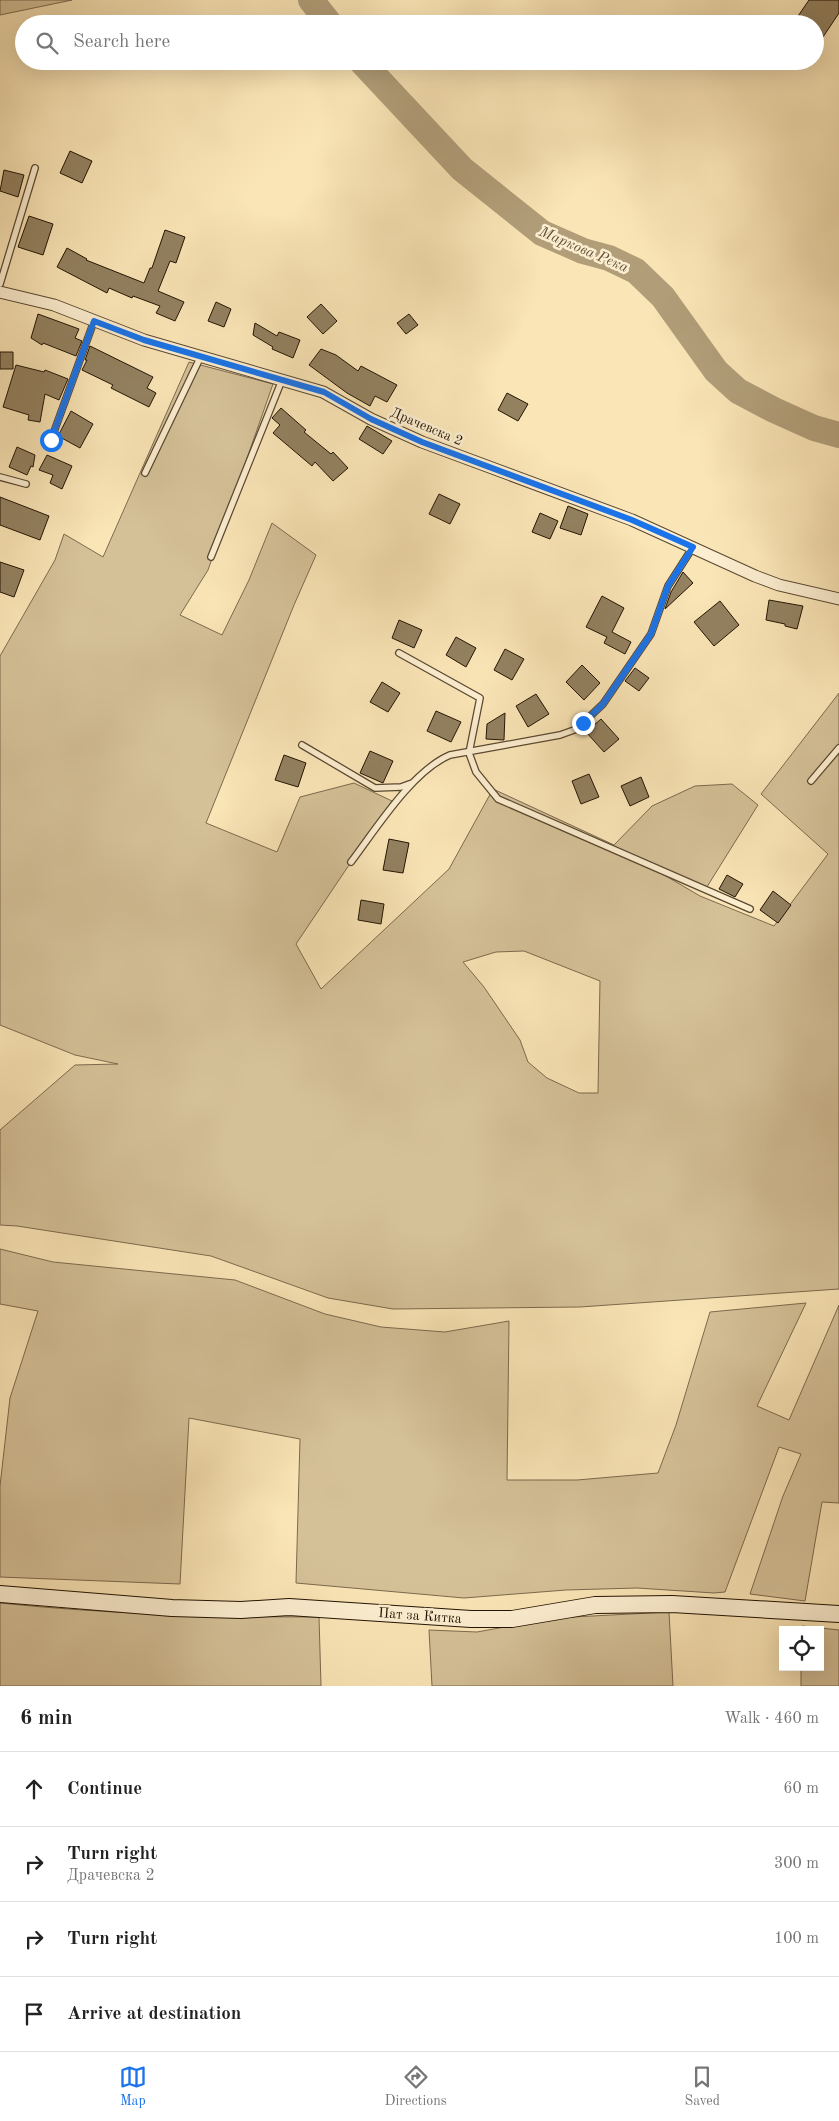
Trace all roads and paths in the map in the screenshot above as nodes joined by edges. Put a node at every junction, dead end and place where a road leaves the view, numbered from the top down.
1 (35, 168) dead end
2 (0, 284) edge
3 (0, 292) edge
4 (94, 321) junction
5 (202, 356) junction
6 (282, 380) junction
7 (51, 440) dead end
8 (145, 473) dead end
9 (0, 477) edge
10 (26, 484) dead end
11 (693, 547) junction
12 (211, 557) dead end
13 (839, 599) edge
14 (399, 653) dead end
15 (302, 745) dead end
16 (839, 748) edge
17 (469, 753) junction
18 (812, 781) dead end
19 (412, 783) junction
20 (351, 862) dead end
21 (750, 909) dead end
22 (0, 1594) edge
23 (839, 1614) edge

1 - 2 lane
3 - 4 street, Драчевска 2
4 - 5 street, Драчевска 2
4 - 7 lane
5 - 6 street, Драчевска 2
5 - 8 lane
6 - 11 street, Драчевска 2
6 - 12 lane
9 - 10 lane
11 - 13 street, Драчевска 2
11 - 17 lane
14 - 17 lane
15 - 19 lane
16 - 18 lane
17 - 19 lane
17 - 21 lane
19 - 20 lane
22 - 23 street, Пат за Китка

